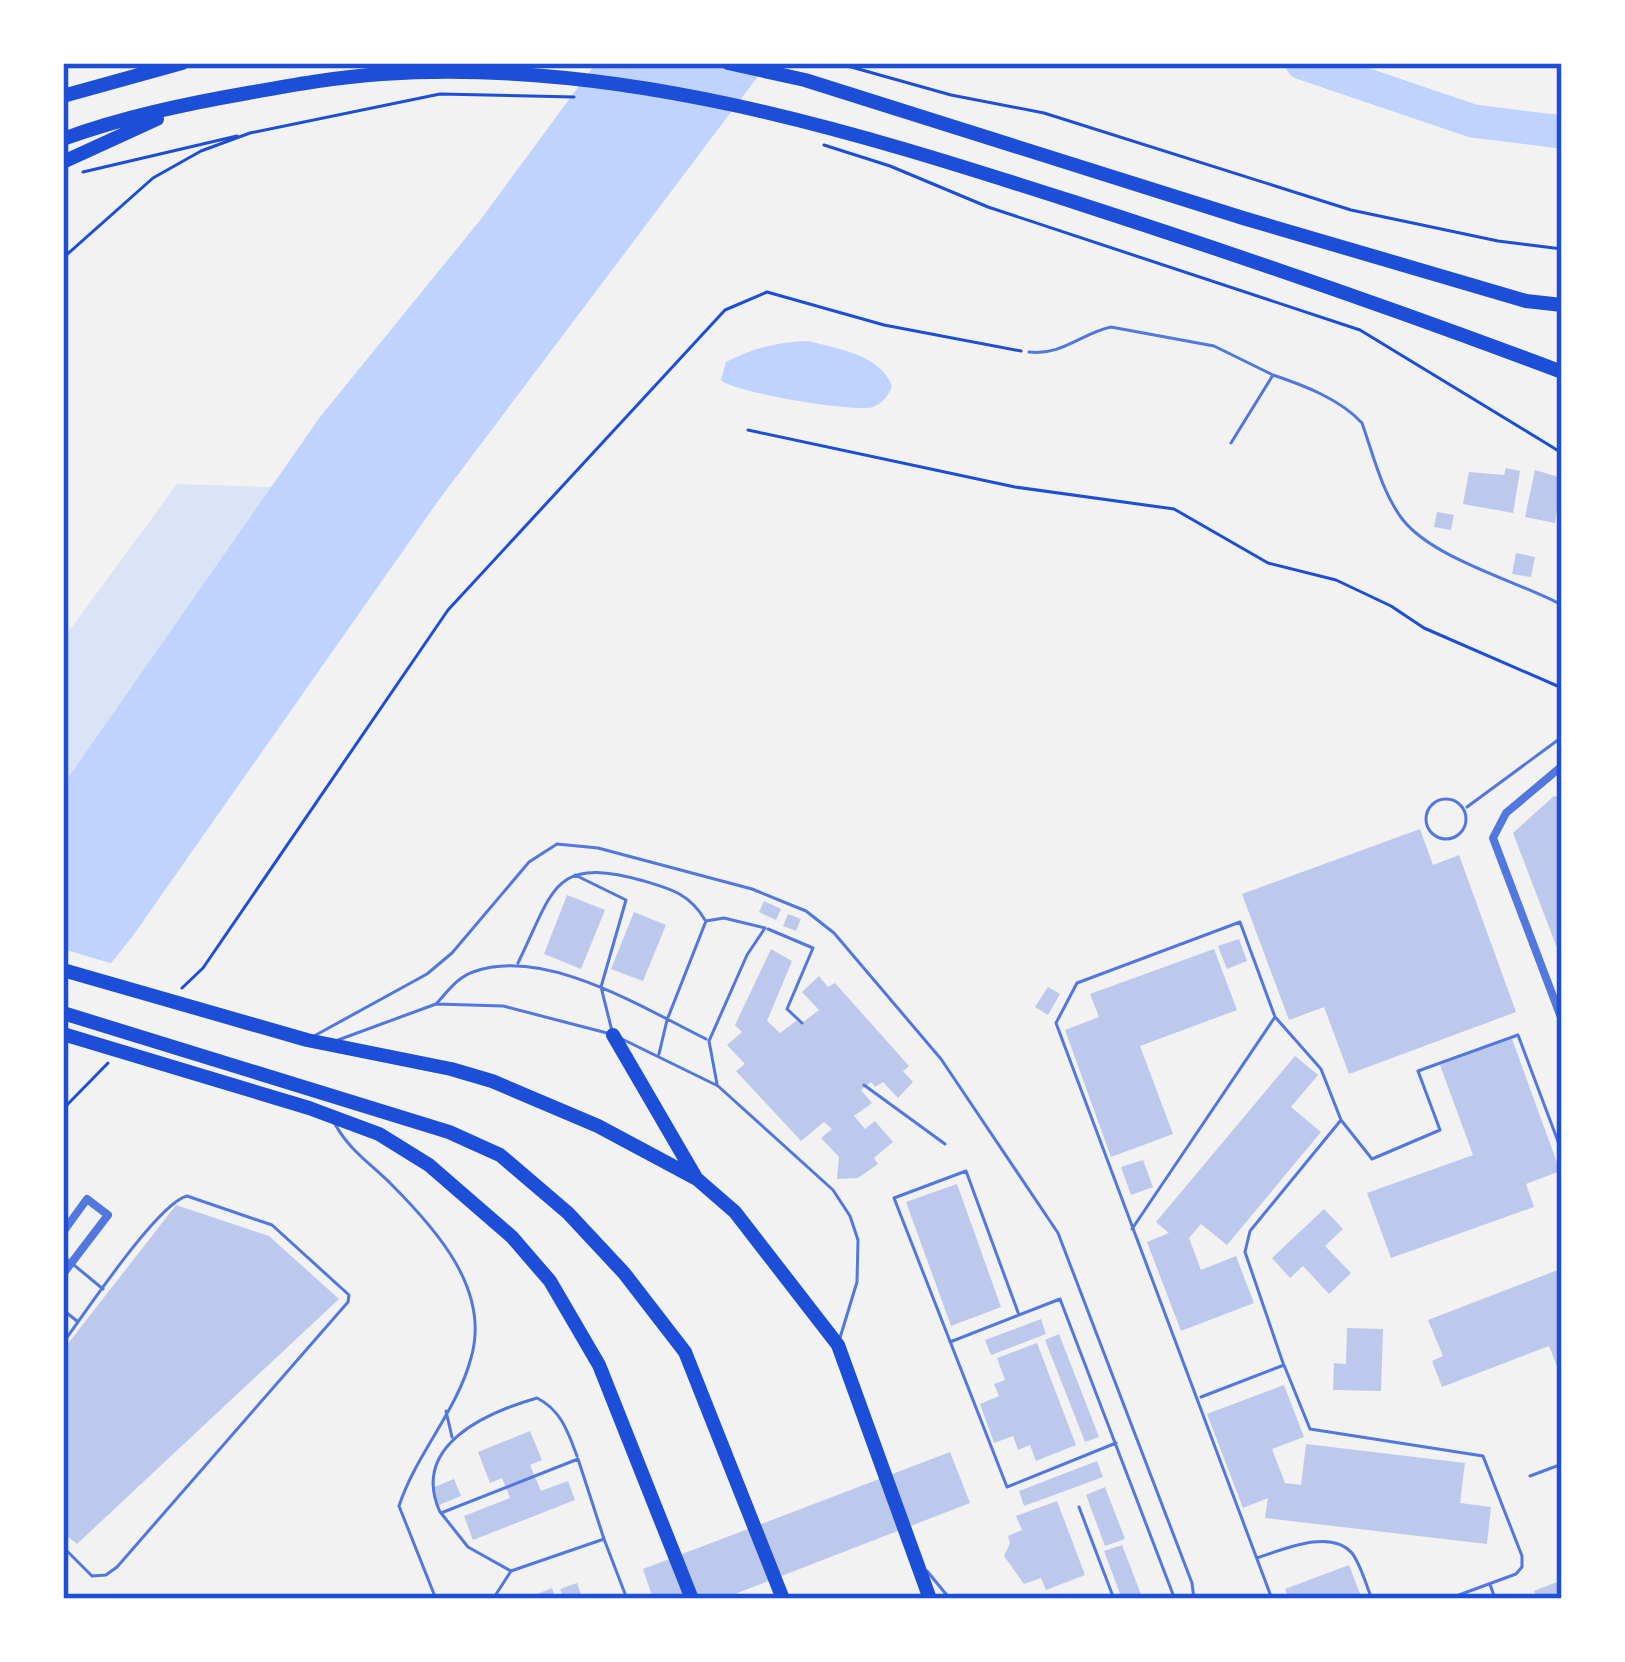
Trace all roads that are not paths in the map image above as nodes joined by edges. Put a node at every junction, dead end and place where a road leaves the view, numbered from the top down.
1 (182, 63) edge
2 (728, 63) edge
3 (63, 96) edge
4 (188, 104) junction
5 (63, 139) edge
6 (63, 162) edge
7 (1562, 305) edge
8 (1029, 352) road end
9 (1562, 372) edge
10 (1273, 375) junction
11 (1231, 443) dead end
12 (1562, 605) edge
13 (1562, 736) edge
14 (1562, 766) edge
15 (1464, 809) junction
16 (573, 874) junction
17 (706, 921) junction
18 (765, 928) junction
19 (516, 965) junction
20 (63, 970) edge
21 (601, 987) junction
22 (436, 1004) junction
23 (63, 1013) edge
24 (1275, 1017) junction
25 (667, 1020) junction
26 (1562, 1020) edge
27 (802, 1023) dead end
28 (63, 1034) edge
29 (613, 1035) junction
30 (307, 1040) junction
31 (709, 1041) junction
32 (325, 1044) junction
33 (659, 1054) junction
34 (718, 1085) junction
35 (864, 1085) dead end
36 (330, 1115) junction
37 (1341, 1120) junction
38 (946, 1144) dead end
39 (1562, 1152) edge
40 (697, 1179) junction
41 (1132, 1229) junction
42 (63, 1232) edge
43 (67, 1260) edge
44 (63, 1274) edge
45 (104, 1289) junction
46 (63, 1310) edge
47 (1019, 1315) junction
48 (78, 1322) junction
49 (950, 1342) junction
50 (63, 1343) edge
51 (838, 1345) junction
52 (1284, 1365) junction
53 (1199, 1398) junction
54 (446, 1411) junction
55 (453, 1438) junction
56 (1116, 1444) junction
57 (578, 1459) junction
58 (1562, 1464) edge
59 (1530, 1476) dead end
60 (1079, 1507) dead end
61 (441, 1513) junction
62 (604, 1539) junction
63 (63, 1547) edge
64 (1256, 1558) junction
65 (918, 1560) junction
66 (511, 1571) junction
67 (1490, 1583) junction
68 (436, 1599) edge
69 (493, 1599) edge
70 (627, 1599) edge
71 (692, 1599) edge
72 (783, 1599) edge
73 (930, 1599) edge
74 (950, 1599) edge
75 (1114, 1599) edge
76 (1170, 1599) edge
77 (1194, 1599) edge
78 (1272, 1599) edge
79 (1372, 1599) edge
80 (1448, 1599) edge
81 (1495, 1599) edge

1 - 3 highway
2 - 7 highway
4 - 5 highway
4 - 6 highway
4 - 9 highway
8 - 10 lane
10 - 11 lane
10 - 12 lane
13 - 15 lane
14 - 26 street
15 - 15 lane
16 - 17 lane
16 - 19 lane
16 - 21 lane
17 - 18 lane
17 - 25 lane
18 - 27 lane
18 - 31 lane
19 - 21 lane
19 - 22 lane
20 - 30 highway
21 - 25 lane
21 - 29 lane
22 - 29 lane
22 - 32 lane
23 - 72 highway
24 - 37 lane
24 - 41 lane
24 - 41 lane
25 - 31 lane
25 - 33 lane
28 - 36 highway
29 - 33 lane
29 - 40 highway
30 - 32 highway
30 - 77 lane
31 - 34 lane
32 - 40 highway
33 - 34 lane
34 - 51 lane
35 - 38 lane
36 - 54 lane
36 - 71 highway
37 - 39 lane
37 - 52 lane
40 - 51 highway
41 - 53 lane
42 - 43 street
43 - 44 street
43 - 45 lane
45 - 48 lane
45 - 63 lane
46 - 48 lane
47 - 49 lane
47 - 49 lane
47 - 56 lane
48 - 50 lane
49 - 56 lane
51 - 65 highway
52 - 53 lane
52 - 67 lane
53 - 64 lane
54 - 55 lane
54 - 68 lane
55 - 57 lane
55 - 61 lane
56 - 76 lane
57 - 61 lane
57 - 62 lane
58 - 59 lane
60 - 75 lane
61 - 66 lane
62 - 66 lane
62 - 70 lane
64 - 78 lane
64 - 79 lane
65 - 73 highway
65 - 74 lane
66 - 69 lane
67 - 80 lane
67 - 81 lane

